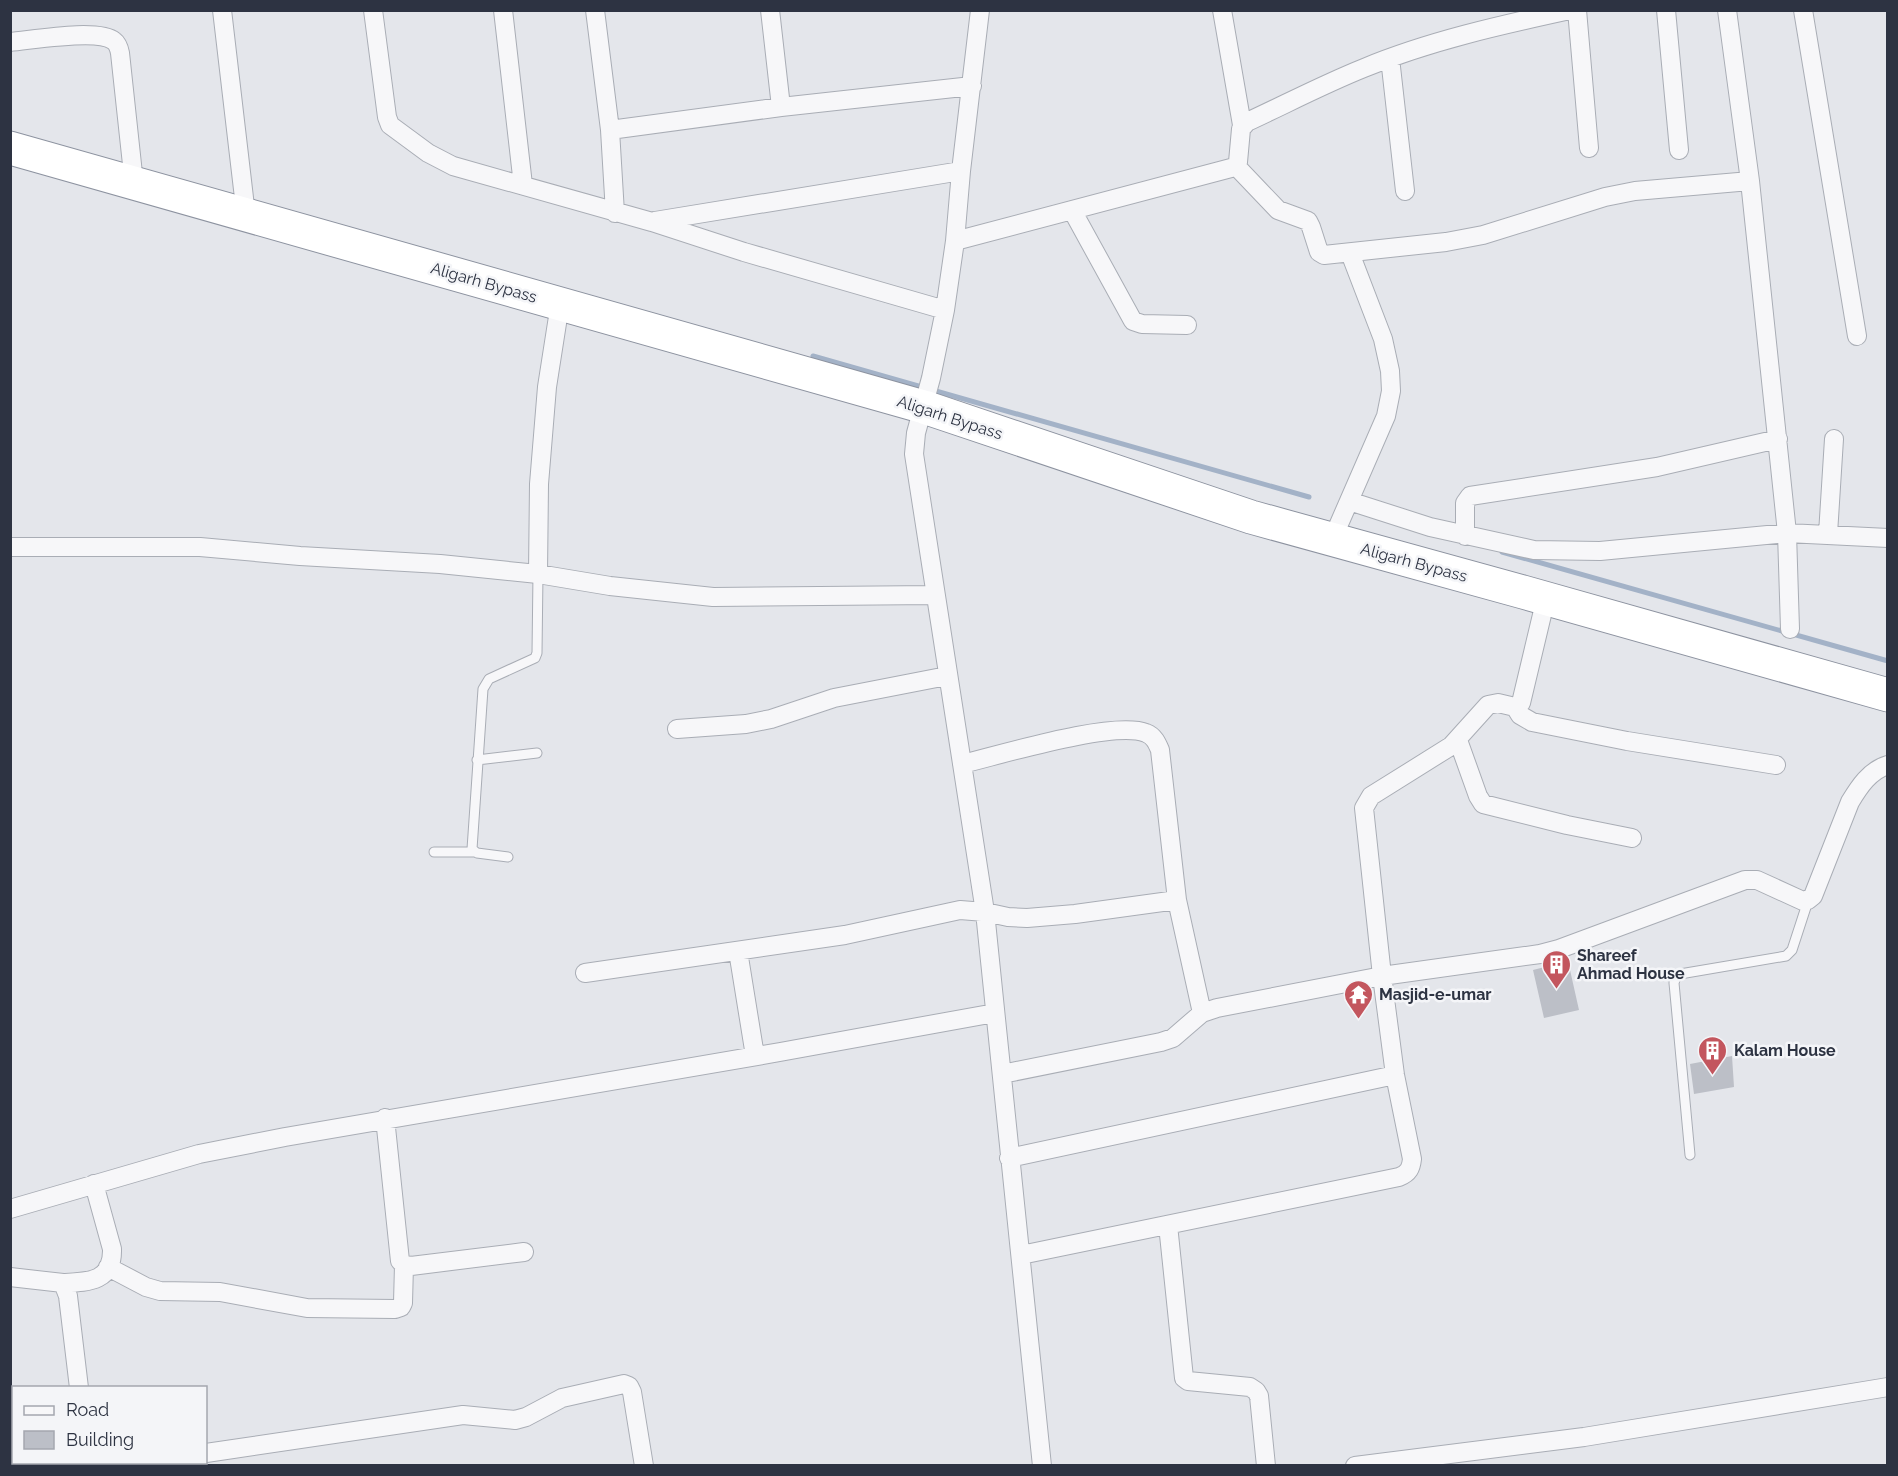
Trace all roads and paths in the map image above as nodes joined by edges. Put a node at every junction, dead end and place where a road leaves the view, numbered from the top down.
1 (222, 10) edge
2 (373, 10) edge
3 (503, 10) edge
4 (595, 10) edge
5 (770, 10) edge
6 (980, 10) edge
7 (1222, 10) edge
8 (1570, 10) edge
9 (1576, 10) edge
10 (1666, 10) edge
11 (1727, 10) edge
12 (1803, 10) edge
13 (10, 42) edge
14 (1390, 58) junction
15 (972, 86) junction
16 (781, 107) junction
17 (1242, 125) junction
18 (610, 130) junction
19 (10, 148) edge
20 (1589, 148) dead end
21 (1679, 150) dead end
22 (1236, 166) junction
23 (961, 171) junction
24 (1750, 181) junction
25 (134, 183) junction
26 (523, 185) junction
27 (1405, 191) dead end
28 (1072, 210) junction
29 (615, 213) junction
30 (246, 215) junction
31 (652, 222) junction
32 (955, 242) junction
33 (1350, 253) junction
34 (560, 304) junction
35 (945, 310) junction
36 (1187, 325) dead end
37 (1857, 336) dead end
38 (927, 394) junction
39 (1778, 439) junction
40 (1834, 439) dead end
41 (1349, 501) junction
42 (1787, 533) junction
43 (1828, 534) junction
44 (1465, 536) junction
45 (1887, 538) edge
46 (1332, 540) junction
47 (10, 547) edge
48 (538, 574) junction
49 (935, 595) junction
50 (1546, 598) junction
51 (1791, 629) dead end
52 (947, 676) junction
53 (1887, 695) edge
54 (1515, 707) junction
55 (677, 729) dead end
56 (1458, 740) junction
57 (537, 753) dead end
58 (477, 760) junction
59 (962, 764) junction
60 (1776, 765) dead end
61 (1887, 765) edge
62 (1632, 837) dead end
63 (434, 852) dead end
64 (473, 852) junction
65 (508, 857) dead end
66 (1177, 900) junction
67 (1808, 900) junction
68 (985, 912) junction
69 (738, 951) junction
70 (585, 973) dead end
71 (1382, 976) junction
72 (995, 1012) junction
73 (1202, 1013) junction
74 (755, 1056) junction
75 (1002, 1074) junction
76 (1395, 1075) junction
77 (385, 1118) junction
78 (1690, 1155) dead end
79 (1009, 1158) junction
80 (94, 1184) junction
81 (10, 1209) edge
82 (1168, 1225) junction
83 (524, 1252) dead end
84 (1021, 1255) junction
85 (404, 1265) junction
86 (108, 1267) junction
87 (10, 1277) edge
88 (63, 1283) junction
89 (79, 1386) edge
90 (1887, 1387) edge
91 (207, 1453) edge
92 (644, 1466) edge
93 (1042, 1466) edge
94 (1266, 1466) edge
95 (1354, 1466) edge

1 - 30 street
2 - 26 street
3 - 26 street
4 - 18 street
5 - 16 street
6 - 15 street
7 - 17 street
8 - 14 street
9 - 20 street
10 - 21 street
11 - 24 street
12 - 37 street
13 - 25 street
14 - 17 street
14 - 27 street
15 - 16 street
15 - 23 street
16 - 18 street
17 - 22 street
18 - 29 street
19 - 25 highway, Aligarh Bypass
22 - 28 street
22 - 33 street
23 - 31 street
23 - 32 street
24 - 33 street
24 - 39 street
25 - 30 highway, Aligarh Bypass
26 - 29 street
28 - 32 street
28 - 36 street
29 - 31 street
30 - 34 highway, Aligarh Bypass
31 - 35 street
32 - 35 street
33 - 41 street
34 - 38 highway, Aligarh Bypass
34 - 48 street
35 - 38 street
38 - 46 highway, Aligarh Bypass
38 - 49 street
39 - 42 street
39 - 44 street
40 - 43 street
41 - 44 street
41 - 46 street
42 - 43 street
42 - 44 street
42 - 51 street
43 - 45 street
46 - 50 highway, Aligarh Bypass
47 - 48 street
48 - 49 street
48 - 58 lane
49 - 52 street
50 - 53 highway, Aligarh Bypass
50 - 54 street
52 - 55 street
52 - 59 street
54 - 56 street
54 - 60 street
56 - 62 street
56 - 71 street
57 - 58 lane
58 - 64 lane
59 - 66 street
59 - 68 street
61 - 67 street
63 - 64 lane
64 - 65 lane
66 - 68 street
66 - 73 street
67 - 71 street
67 - 78 lane
68 - 69 street
68 - 72 street
69 - 70 street
69 - 74 street
71 - 73 street
71 - 76 street
72 - 74 street
72 - 75 street
73 - 75 street
74 - 77 street
75 - 79 street
76 - 79 street
76 - 82 street
77 - 80 street
77 - 85 street
79 - 84 street
80 - 81 street
80 - 86 street
82 - 84 street
82 - 94 street
83 - 85 street
84 - 93 street
85 - 86 street
86 - 88 street
87 - 88 street
88 - 89 street
90 - 95 street
91 - 92 street

